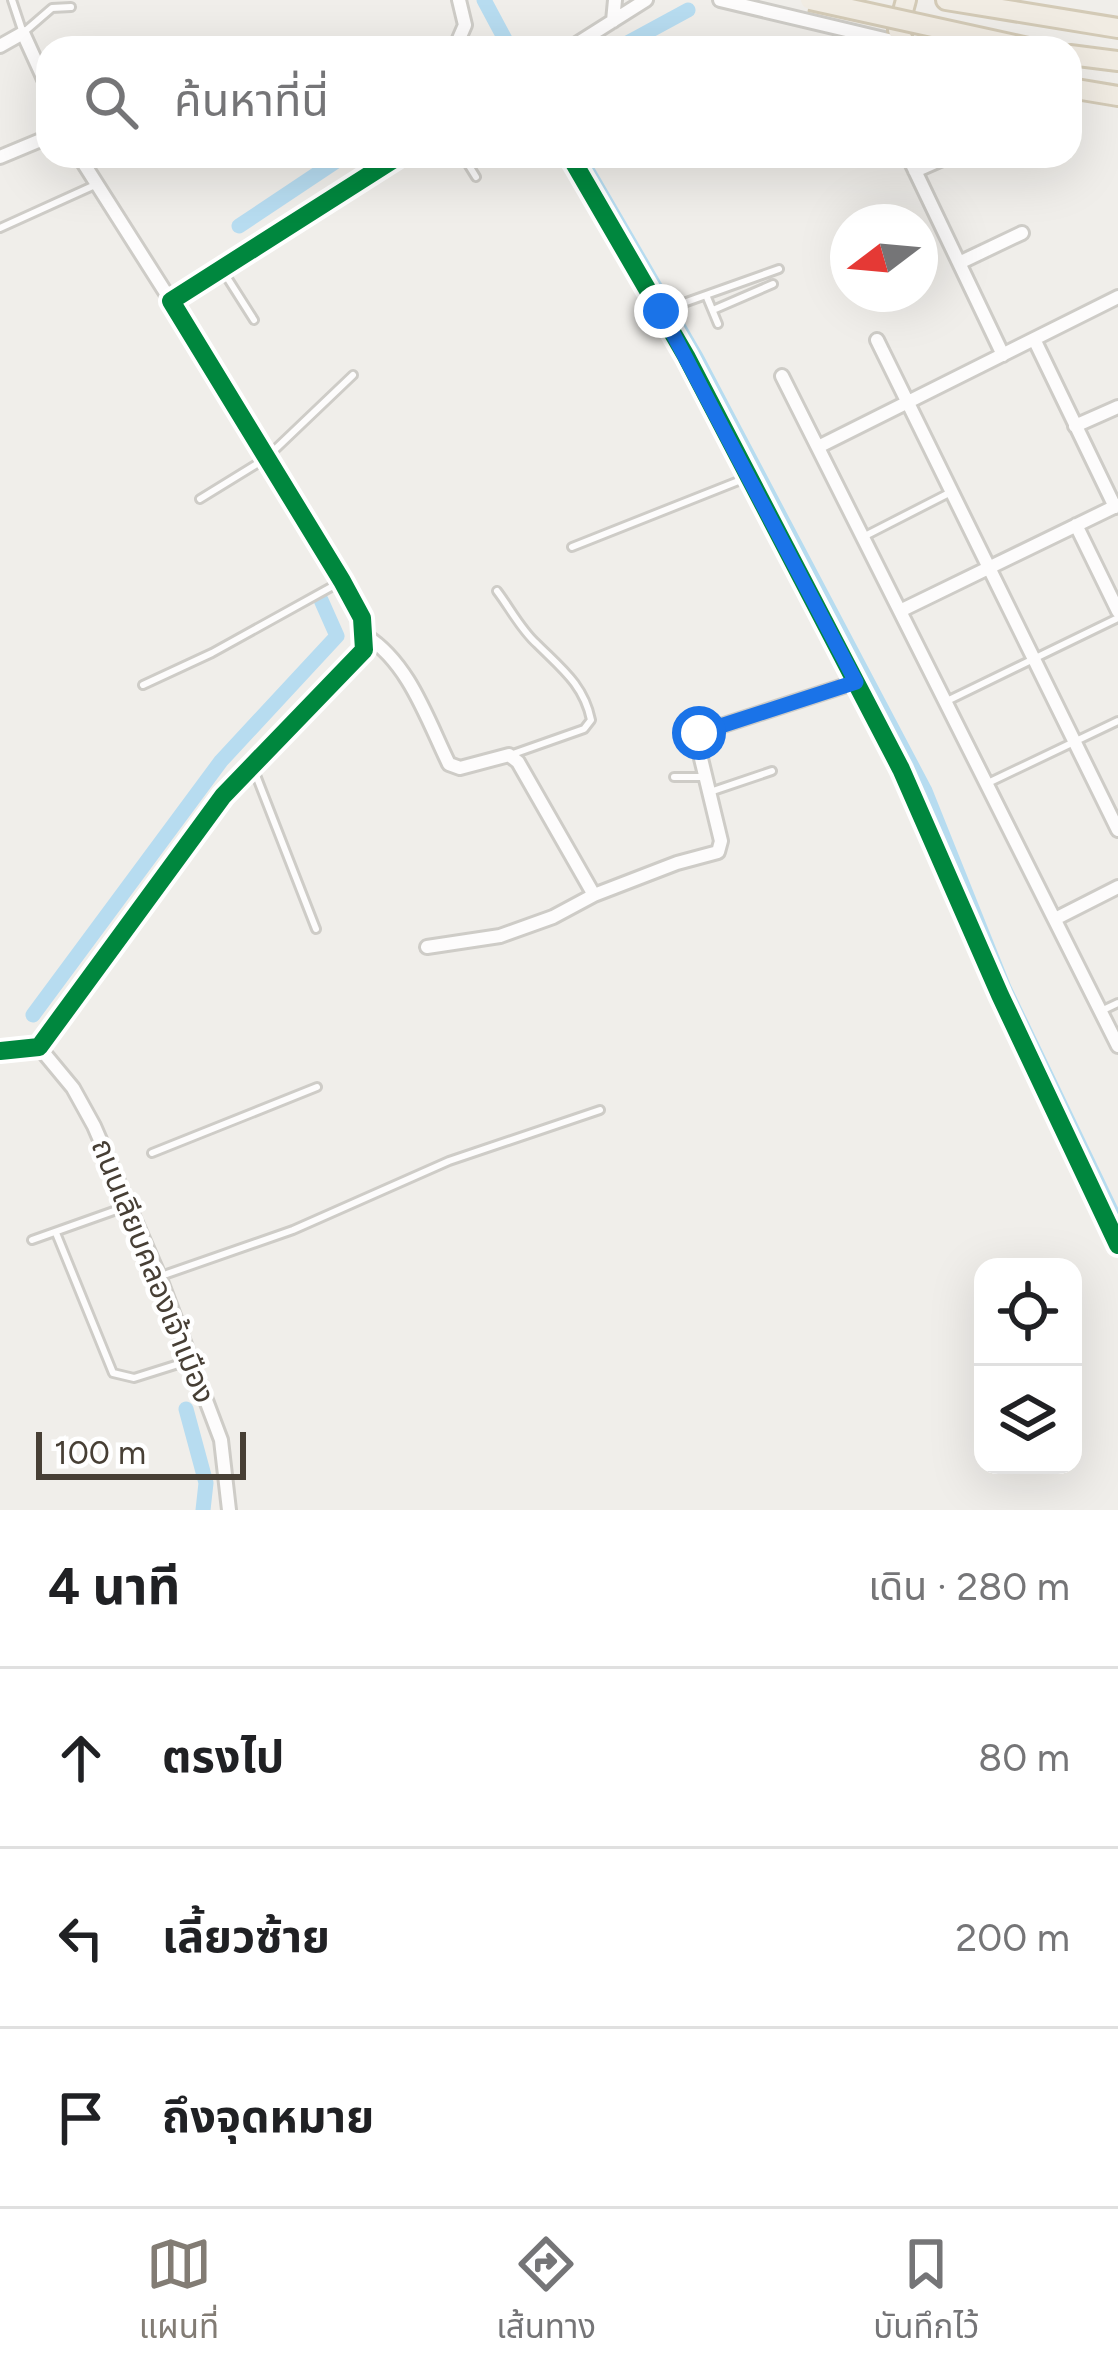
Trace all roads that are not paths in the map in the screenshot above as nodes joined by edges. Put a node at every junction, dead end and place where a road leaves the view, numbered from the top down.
1 (12, 0) edge
2 (459, 0) edge
3 (615, 0) edge
4 (646, 0) edge
5 (720, 0) edge
6 (810, 0) edge
7 (906, 0) edge
8 (946, 0) edge
9 (70, 8) dead end
10 (613, 21) junction
11 (1118, 28) edge
12 (848, 32) junction
13 (23, 34) junction
14 (460, 36) edge
15 (602, 36) edge
16 (850, 36) edge
17 (865, 36) edge
18 (902, 36) edge
19 (974, 36) edge
20 (0, 46) edge
21 (1082, 56) edge
22 (1118, 61) edge
23 (36, 62) edge
24 (1082, 90) edge
25 (1118, 96) edge
26 (36, 142) edge
27 (0, 157) edge
28 (85, 168) edge
29 (380, 168) edge
30 (471, 168) edge
31 (577, 168) edge
32 (914, 168) edge
33 (922, 168) edge
34 (915, 171) junction
35 (476, 177) dead end
36 (94, 184) junction
37 (0, 228) edge
38 (1022, 233) dead end
39 (959, 263) junction
40 (221, 268) junction
41 (779, 268) dead end
42 (773, 284) dead end
43 (706, 295) junction
44 (1118, 297) edge
45 (171, 301) junction
46 (712, 310) junction
47 (662, 311) junction
48 (254, 320) dead end
49 (718, 324) dead end
50 (1034, 339) junction
51 (877, 340) dead end
52 (1004, 355) junction
53 (353, 375) dead end
54 (782, 376) dead end
55 (908, 403) junction
56 (1118, 407) edge
57 (1076, 426) junction
58 (820, 446) junction
59 (265, 459) junction
60 (749, 477) junction
61 (951, 492) junction
62 (200, 499) dead end
63 (1116, 506) edge
64 (1076, 525) junction
65 (865, 536) junction
66 (572, 547) dead end
67 (989, 568) junction
68 (341, 581) junction
69 (497, 591) dead end
70 (902, 610) junction
71 (1118, 615) edge
72 (366, 636) junction
73 (1034, 659) junction
74 (856, 682) junction
75 (143, 685) dead end
76 (947, 701) junction
77 (1118, 721) edge
78 (1074, 741) junction
79 (509, 755) junction
80 (252, 765) junction
81 (772, 772) dead end
82 (674, 777) dead end
83 (706, 777) junction
84 (988, 783) junction
85 (711, 792) junction
86 (1118, 830) edge
87 (1118, 887) edge
88 (594, 895) junction
89 (1055, 919) junction
90 (316, 929) dead end
91 (428, 946) dead end
92 (1118, 1003) edge
93 (1101, 1011) junction
94 (39, 1046) junction
95 (1118, 1046) edge
96 (0, 1051) edge
97 (317, 1087) dead end
98 (600, 1110) dead end
99 (152, 1153) dead end
100 (129, 1205) junction
101 (56, 1232) junction
102 (32, 1240) dead end
103 (1118, 1245) edge
104 (159, 1276) junction
105 (191, 1360) junction
106 (230, 1510) edge

1 - 13 lane
2 - 14 street
3 - 10 street
4 - 10 street
5 - 12 street
6 - 19 main road, bridge
7 - 18 main road
8 - 11 main road
9 - 13 lane
10 - 15 street
12 - 16 street
12 - 17 street
13 - 20 street
13 - 23 street
21 - 22 main road
24 - 25 main road
26 - 27 street
28 - 36 street
29 - 40 street
30 - 35 lane
31 - 47 street
32 - 34 street
33 - 34 street
34 - 39 street
36 - 37 lane
36 - 45 street
38 - 39 street
39 - 52 street
40 - 45 street
40 - 48 lane
41 - 43 lane
42 - 46 lane
43 - 46 lane
43 - 47 lane
44 - 50 street
45 - 59 street
46 - 49 lane
47 - 60 street
50 - 52 street
50 - 57 street
51 - 55 street
52 - 55 street
53 - 59 lane
54 - 58 street
55 - 58 street
55 - 61 street
56 - 57 street
57 - 63 street
58 - 65 street
59 - 62 lane
59 - 68 street
60 - 66 lane
60 - 74 street
61 - 65 lane
61 - 67 street
63 - 64 street
64 - 67 street
64 - 71 street
65 - 70 street
67 - 70 street
67 - 73 street
68 - 72 street
68 - 75 lane
69 - 79 lane
70 - 76 street
71 - 73 lane
72 - 79 street
72 - 80 street
73 - 76 lane
73 - 78 street
74 - 83 street
74 - 103 street
76 - 84 street
77 - 78 lane
78 - 84 lane
78 - 86 street
79 - 88 street
80 - 90 lane
80 - 94 street
81 - 85 lane
82 - 83 lane
83 - 85 street
84 - 89 street
85 - 88 street
87 - 89 street
88 - 91 street
89 - 93 street
92 - 93 lane
93 - 95 street
94 - 96 street
94 - 100 street, ถนนเลียบคลองเจ้าเมือง
97 - 99 lane
98 - 104 lane
100 - 101 lane
100 - 104 street, ถนนเลียบคลองเจ้าเมือง
101 - 102 lane
101 - 105 lane
104 - 105 street, ถนนเลียบคลองเจ้าเมือง
105 - 106 street, ถนนเลียบคลองเจ้าเมือง

